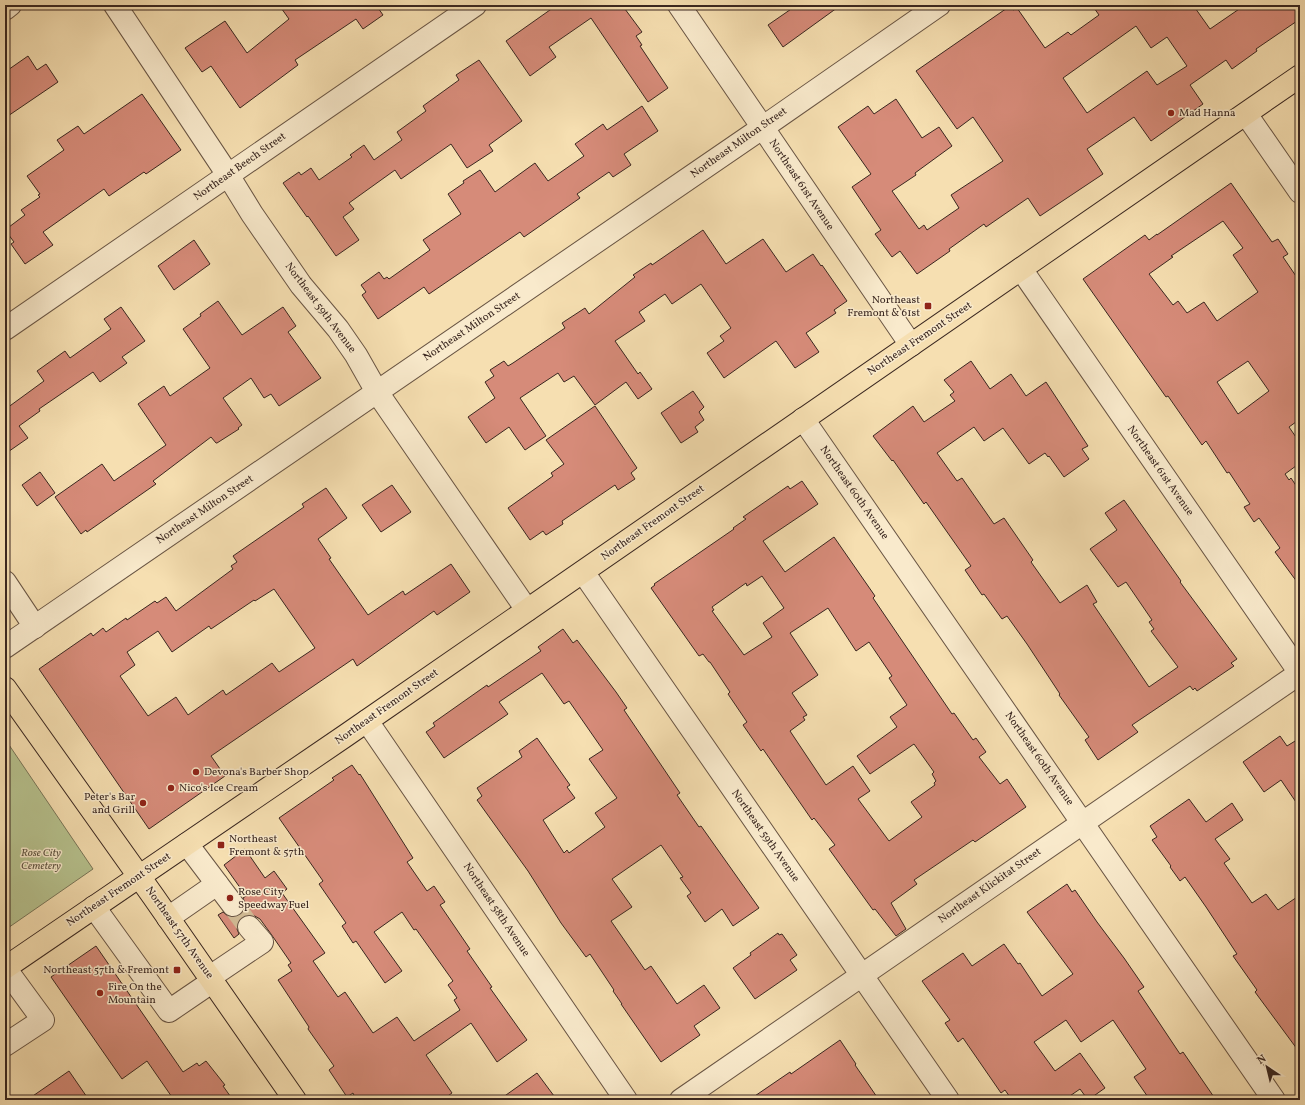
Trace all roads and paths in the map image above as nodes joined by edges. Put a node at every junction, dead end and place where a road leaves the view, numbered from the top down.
1 (10, 5) edge
2 (115, 5) edge
3 (475, 5) edge
4 (679, 5) edge
5 (939, 5) edge
6 (5, 9) edge
7 (1300, 76) edge
8 (1246, 114) junction
9 (762, 128) junction
10 (228, 175) junction
11 (1300, 192) edge
12 (1021, 269) junction
13 (5, 329) edge
14 (910, 345) junction
15 (377, 392) junction
16 (803, 419) junction
17 (583, 572) junction
18 (5, 582) edge
19 (527, 610) junction
20 (35, 627) junction
21 (5, 647) edge
22 (1300, 673) edge
23 (5, 688) edge
24 (367, 721) junction
25 (1082, 823) junction
26 (187, 844) junction
27 (138, 876) junction
28 (217, 884) junction
29 (233, 905) tunnel mouth
30 (94, 907) junction
31 (168, 918) junction
32 (249, 927) tunnel mouth
33 (5, 968) edge
34 (862, 975) junction
35 (211, 979) junction
36 (5, 1045) edge
37 (295, 1100) edge
38 (626, 1100) edge
39 (681, 1100) edge
40 (948, 1100) edge
41 (1274, 1100) edge

1 - 6 street
2 - 10 street, Northeast 59th Avenue
3 - 10 street, Northeast Beech Street
4 - 9 street, Northeast 61st Avenue
5 - 9 street, Northeast Milton Street
7 - 8 main road, Northeast Fremont Street
8 - 11 street
8 - 12 main road, Northeast Fremont Street
9 - 14 street, Northeast 61st Avenue
9 - 15 street, Northeast Milton Street
10 - 13 street, Northeast Beech Street
10 - 15 street, Northeast 59th Avenue
12 - 14 main road, Northeast Fremont Street
12 - 22 street, Northeast 61st Avenue
14 - 16 main road, Northeast Fremont Street
15 - 19 street, Northeast 59th Avenue
15 - 20 street, Northeast Milton Street
16 - 17 main road, Northeast Fremont Street
16 - 25 street, Northeast 60th Avenue
17 - 19 main road, Northeast Fremont Street
17 - 34 street, Northeast 59th Avenue
18 - 20 street
19 - 24 main road, Northeast Fremont Street
20 - 21 street, Northeast Milton Street
22 - 25 street, Northeast Klickitat Street
23 - 27 main road, Northeast 57th Avenue
24 - 26 main road, Northeast Fremont Street
24 - 38 street, Northeast 58th Avenue
25 - 34 street, Northeast Klickitat Street
25 - 41 street, Northeast 60th Avenue
26 - 27 main road, Northeast Fremont Street
26 - 28 street
27 - 30 main road, Northeast Fremont Street
27 - 31 main road, Northeast 57th Avenue
28 - 29 street
28 - 31 street
30 - 33 main road, Northeast Fremont Street
30 - 35 street
31 - 35 main road, Northeast 57th Avenue
32 - 35 street
33 - 36 street
34 - 39 street, Northeast Klickitat Street
34 - 40 street, Northeast 59th Avenue
35 - 37 main road, Northeast 57th Avenue

